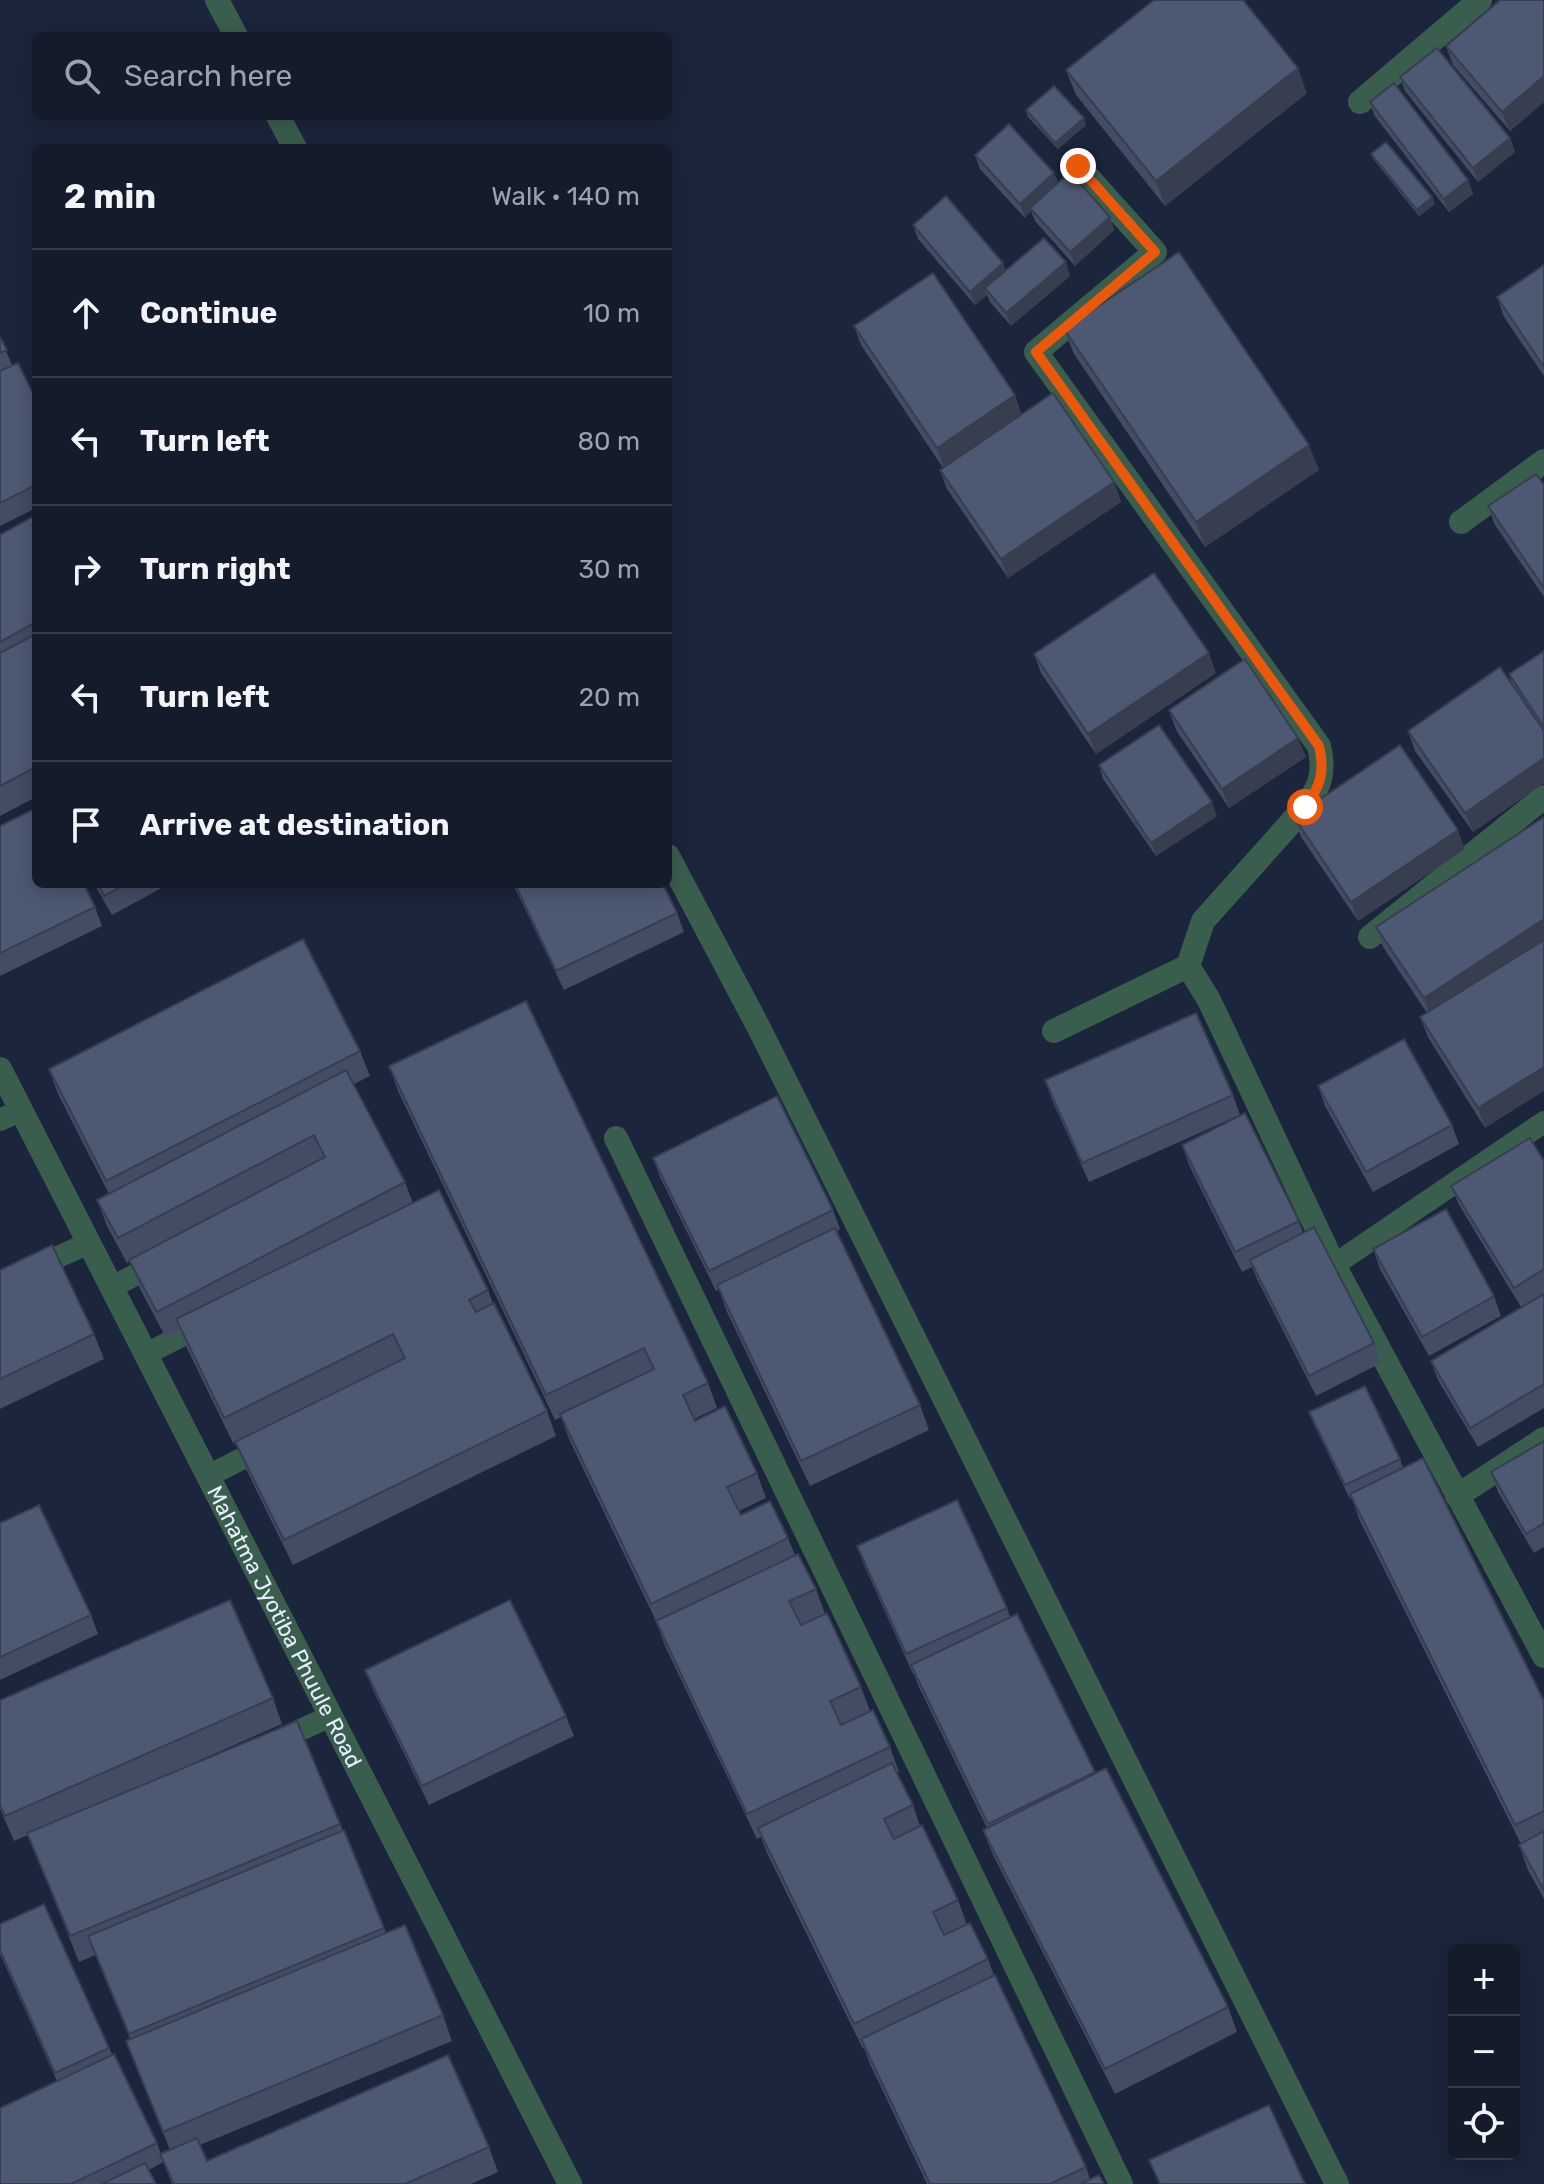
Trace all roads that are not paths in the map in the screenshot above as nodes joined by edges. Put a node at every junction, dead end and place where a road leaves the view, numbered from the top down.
1 (217, 0) edge
2 (1480, 0) edge
3 (234, 32) edge
4 (1360, 102) dead end
5 (280, 120) edge
6 (293, 144) edge
7 (1078, 166) dead end
8 (1544, 461) edge
9 (1461, 522) dead end
10 (1544, 797) edge
11 (672, 864) edge
12 (1370, 937) dead end
13 (1188, 966) junction
14 (1054, 1031) dead end
15 (0, 1069) edge
16 (10, 1115) edge
17 (1544, 1122) edge
18 (616, 1138) dead end
19 (89, 1243) junction
20 (179, 1252) edge
21 (1334, 1265) junction
22 (0, 1283) edge
23 (112, 1287) junction
24 (229, 1312) edge
25 (146, 1354) junction
26 (290, 1434) edge
27 (1544, 1439) edge
28 (208, 1476) junction
29 (1457, 1496) junction
30 (1544, 1656) edge
31 (331, 1716) junction
32 (260, 1748) edge
33 (570, 2184) edge
34 (1121, 2184) edge
35 (1337, 2184) edge

1 - 3 street
2 - 4 street
5 - 6 street
7 - 13 street
8 - 9 street
10 - 12 street
11 - 35 street
13 - 14 street
13 - 21 street
15 - 16 street, Mahatma Jyotiba Phuule Road
16 - 19 street, Mahatma Jyotiba Phuule Road
17 - 21 lane
18 - 34 street
19 - 22 lane
19 - 23 street, Mahatma Jyotiba Phuule Road
20 - 23 lane
21 - 29 street
23 - 25 street, Mahatma Jyotiba Phuule Road
24 - 25 lane
25 - 28 street, Mahatma Jyotiba Phuule Road
26 - 28 lane
27 - 29 street
28 - 31 street, Mahatma Jyotiba Phuule Road
29 - 30 street
31 - 32 lane
31 - 33 street, Mahatma Jyotiba Phuule Road

